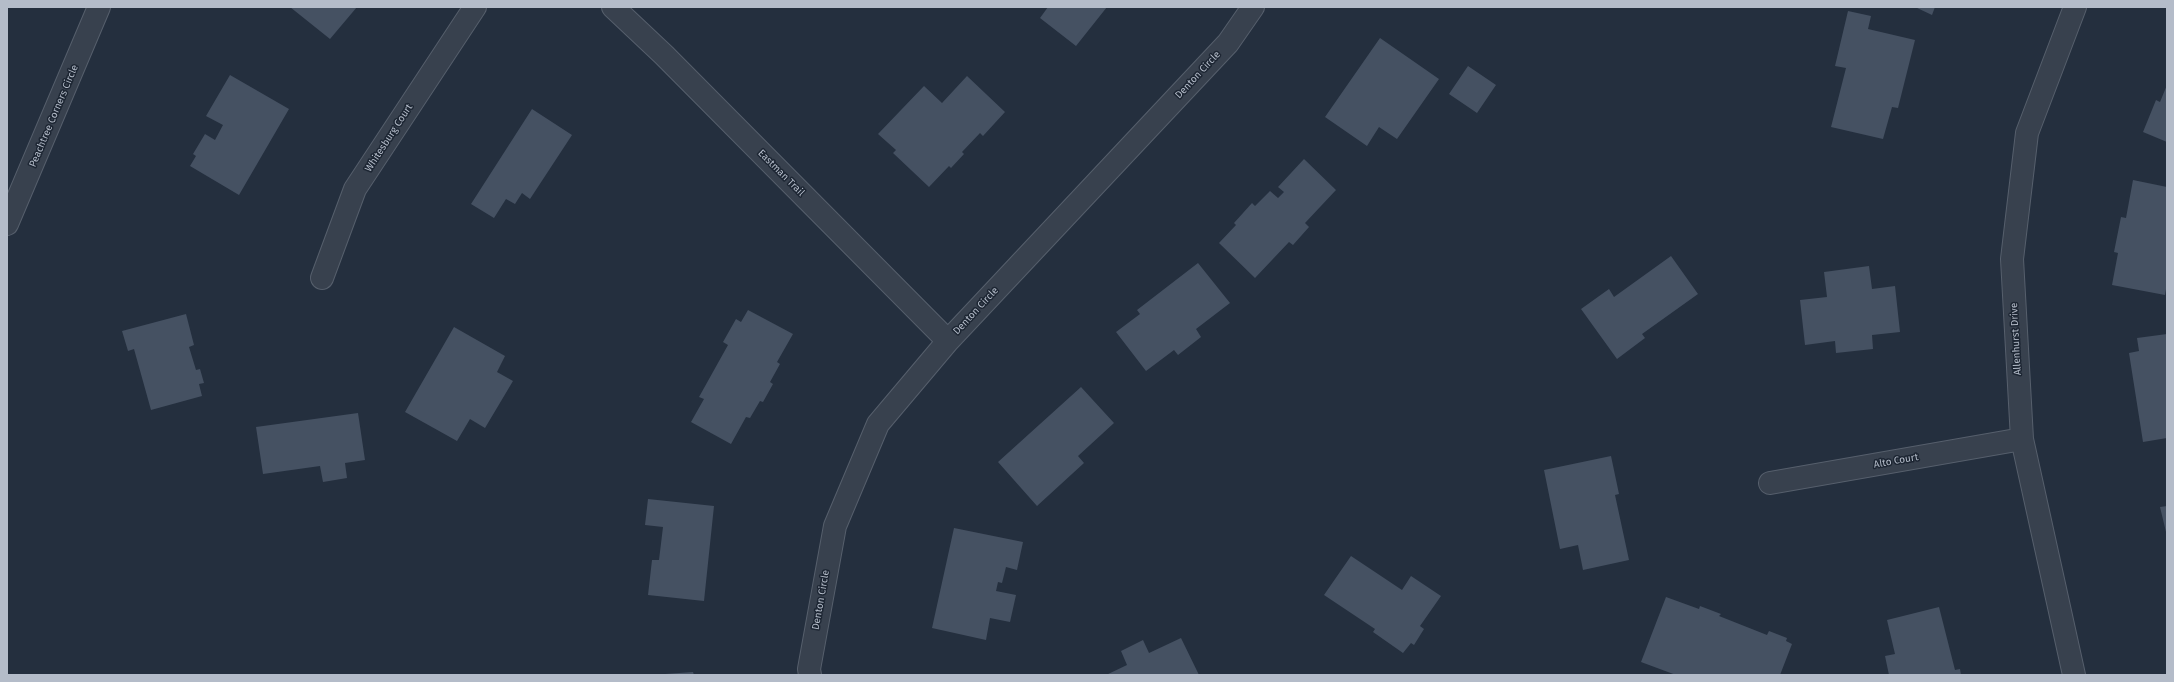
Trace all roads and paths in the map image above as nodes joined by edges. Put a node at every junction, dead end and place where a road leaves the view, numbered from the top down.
1 (99, 7) edge
2 (475, 7) edge
3 (613, 7) edge
4 (1253, 7) edge
5 (2075, 7) edge
6 (7, 224) edge
7 (322, 278) dead end
8 (948, 341) junction
9 (2022, 439) junction
10 (1770, 482) dead end
11 (810, 675) edge
12 (2074, 675) edge

1 - 6 street, Peachtree Corners Circle
2 - 7 street, Whitesburg Court
3 - 8 street, Eastman Trail
4 - 8 street, Denton Circle
5 - 9 street, Allenhurst Drive
8 - 11 street, Denton Circle
9 - 10 street, Alto Court
9 - 12 street, Allenhurst Drive

